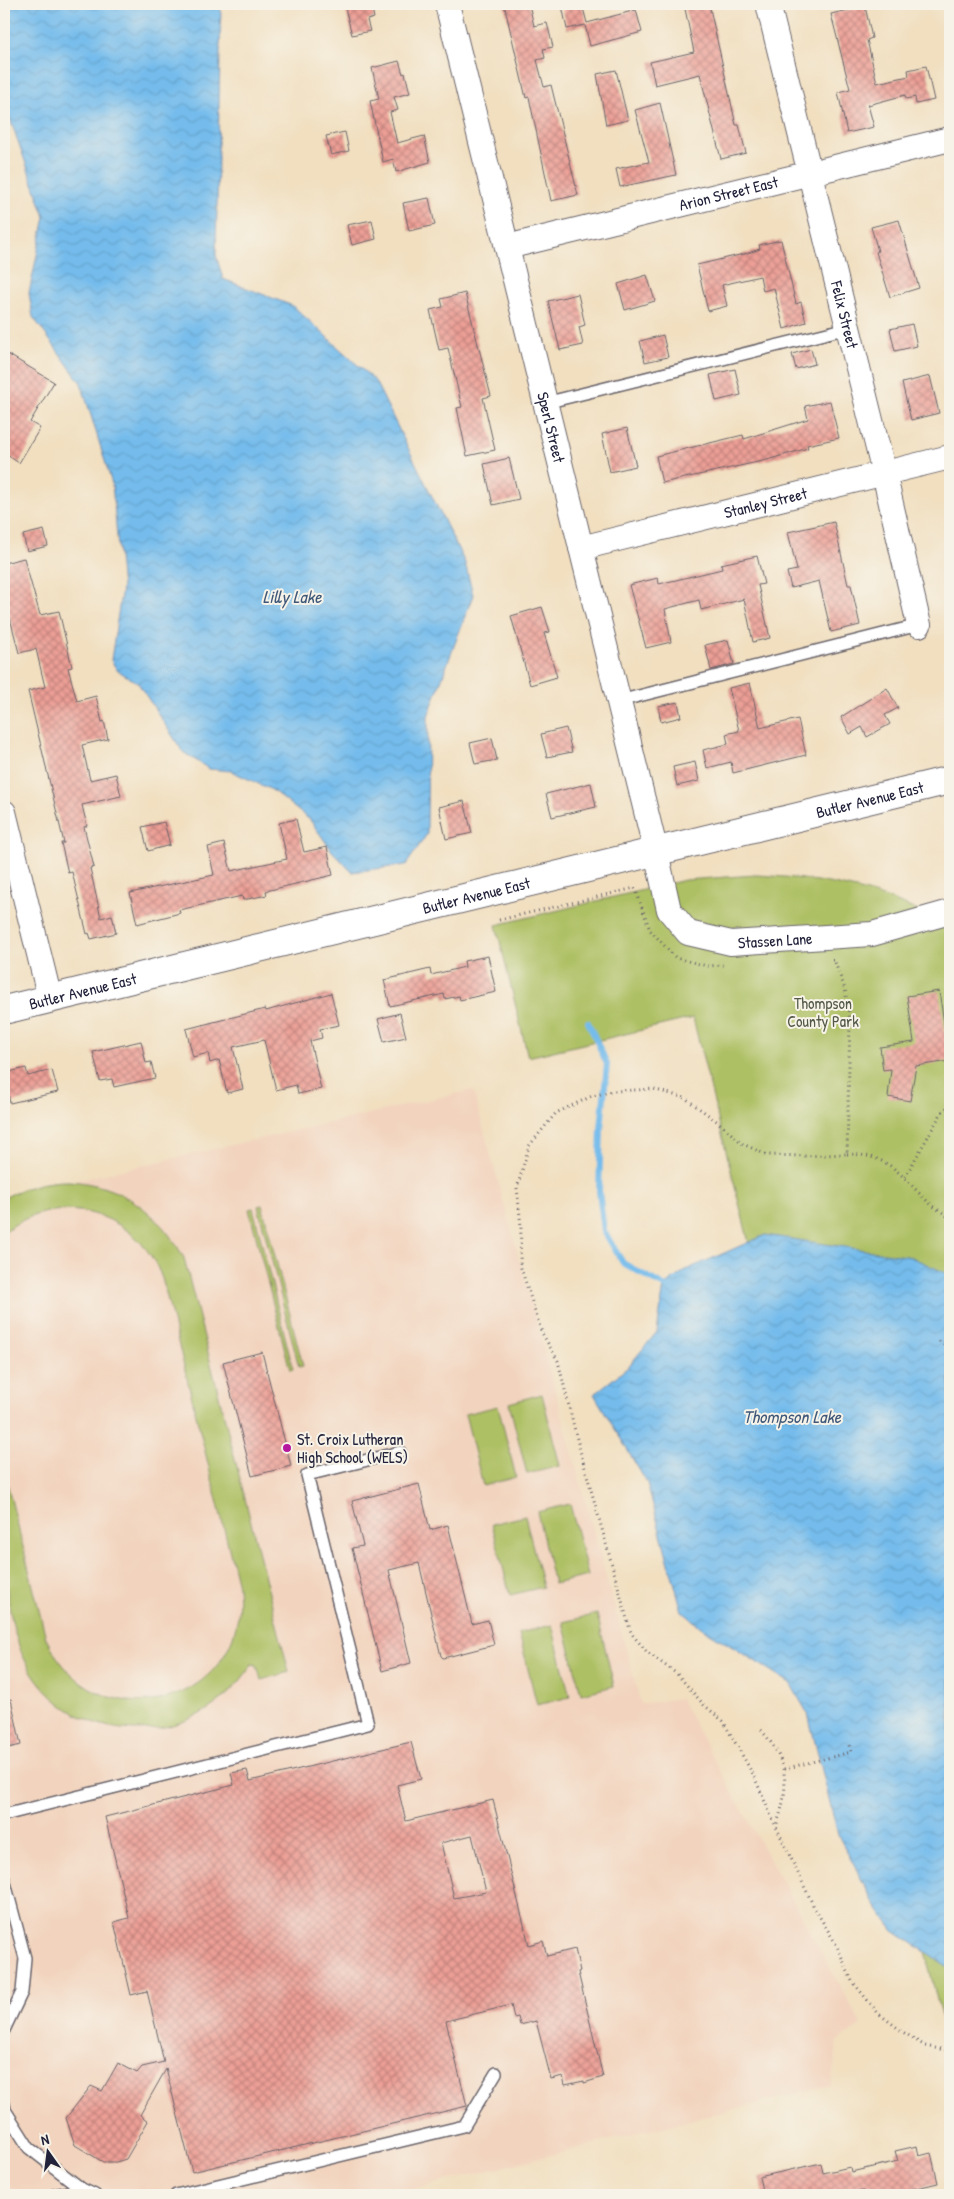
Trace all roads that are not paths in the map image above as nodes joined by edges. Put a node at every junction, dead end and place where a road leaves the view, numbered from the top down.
1 (447, 4) edge
2 (768, 4) edge
3 (950, 139) edge
4 (810, 173) junction
5 (507, 247) junction
6 (848, 328) junction
7 (545, 403) junction
8 (950, 457) edge
9 (884, 473) junction
10 (581, 548) junction
11 (920, 625) joint
12 (619, 701) junction
13 (950, 780) edge
14 (4, 812) edge
15 (8, 851) edge
16 (656, 852) junction
17 (950, 912) edge
18 (50, 999) junction
19 (4, 1010) edge
20 (400, 1452) dead end
21 (4, 1814) edge
22 (4, 1879) edge
23 (4, 2030) edge
24 (496, 2073) dead end
25 (4, 2104) edge
26 (82, 2189) junction
27 (54, 2195) edge
28 (95, 2195) edge
29 (176, 2195) edge

1 - 5 street, Sperl Street
2 - 4 street, Felix Street
3 - 4 street, Arion Street East
4 - 5 street, Arion Street East
4 - 6 street, Felix Street
5 - 7 street, Sperl Street
6 - 7 lane
6 - 9 street, Felix Street
7 - 10 street, Sperl Street
8 - 9 street, Stanley Street
9 - 10 street, Stanley Street
9 - 11 street, Felix Street
10 - 12 street, Sperl Street
11 - 12 lane
12 - 16 street, Sperl Street
13 - 16 street, Butler Avenue East
14 - 15 street
15 - 18 street
16 - 17 street, Stassen Lane
16 - 18 street, Butler Avenue East
18 - 19 street, Butler Avenue East
20 - 21 lane
22 - 23 lane
24 - 29 lane
25 - 26 lane
26 - 27 lane
26 - 28 lane

